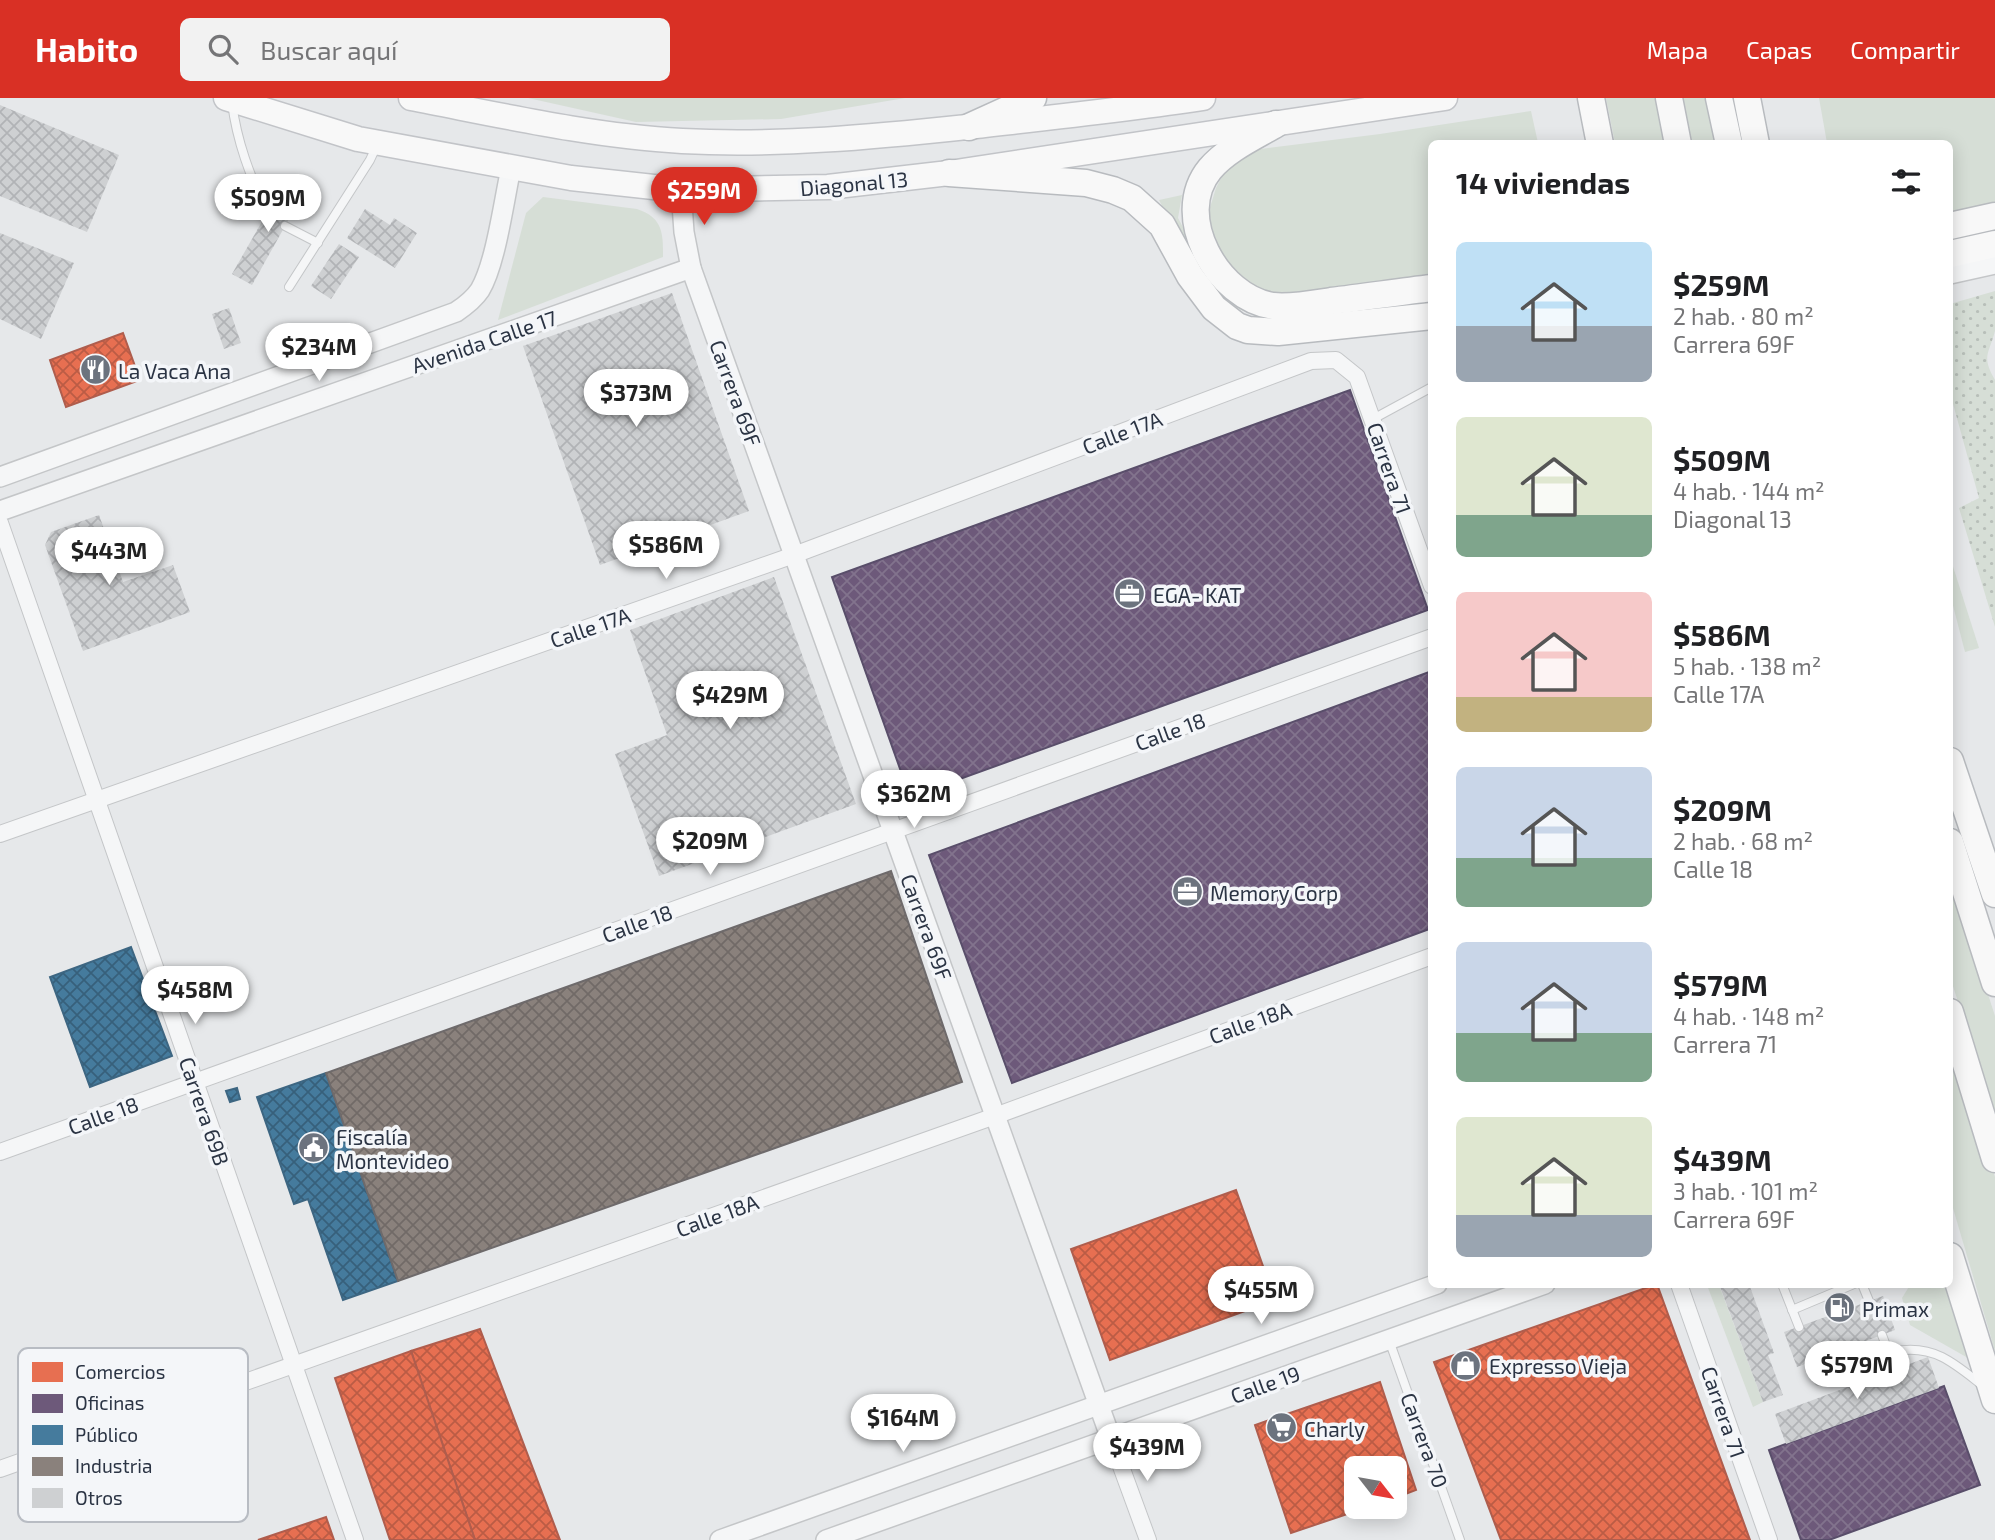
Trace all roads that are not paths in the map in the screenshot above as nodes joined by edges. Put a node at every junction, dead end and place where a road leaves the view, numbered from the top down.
1 (411, 98) edge
2 (1034, 98) edge
3 (1203, 98) edge
4 (1445, 98) edge
5 (1591, 98) edge
6 (1669, 98) edge
7 (1719, 98) edge
8 (1747, 98) edge
9 (229, 99) edge
10 (1276, 124) junction
11 (969, 127) junction
12 (1599, 140) edge
13 (1677, 140) edge
14 (1728, 140) edge
15 (1755, 140) edge
16 (378, 142) junction
17 (511, 168) junction
18 (949, 173) junction
19 (681, 190) junction
20 (267, 212) dead end
21 (1995, 216) edge
22 (1953, 225) edge
23 (285, 226) dead end
24 (318, 243) junction
25 (1995, 244) edge
26 (1953, 253) edge
27 (1995, 264) edge
28 (691, 268) junction
29 (1953, 273) edge
30 (289, 287) dead end
31 (1428, 289) edge
32 (1428, 316) edge
33 (1335, 360) joint
34 (1428, 389) edge
35 (1373, 419) junction
36 (0, 477) edge
37 (0, 511) edge
38 (0, 523) edge
39 (794, 555) junction
40 (1428, 575) edge
41 (1428, 638) edge
42 (1953, 770) edge
43 (97, 800) junction
44 (893, 830) junction
45 (0, 834) edge
46 (1953, 851) edge
47 (1995, 894) edge
48 (1428, 957) edge
49 (1995, 983) edge
50 (1953, 1022) edge
51 (195, 1082) junction
52 (995, 1116) junction
53 (0, 1152) edge
54 (1995, 1159) edge
55 (1953, 1266) edge
56 (1428, 1287) edge
57 (1534, 1288) edge
58 (1680, 1288) edge
59 (1784, 1288) edge
60 (1844, 1288) edge
61 (1864, 1288) edge
62 (1869, 1301) dead end
63 (1792, 1310) junction
64 (1799, 1327) dead end
65 (1882, 1335) dead end
66 (1389, 1340) junction
67 (1888, 1352) junction
68 (1812, 1361) dead end
69 (294, 1365) junction
70 (248, 1381) edge
71 (1994, 1396) edge
72 (1099, 1405) junction
73 (1111, 1439) junction
74 (18, 1463) edge
75 (0, 1469) edge
76 (355, 1540) edge
77 (720, 1540) edge
78 (826, 1540) edge
79 (1148, 1540) edge
80 (1460, 1540) edge
81 (1769, 1540) edge

1 - 11 main road
2 - 11 highway
3 - 11 main road
4 - 10 main road, Diagonal 13
5 - 12 highway
6 - 13 highway
7 - 14 highway
8 - 15 highway
9 - 16 main road, Diagonal 13
9 - 20 lane
10 - 18 main road, Diagonal 13
10 - 31 highway
16 - 17 main road, Diagonal 13
16 - 24 lane
17 - 19 main road, Diagonal 13
17 - 36 street, Avenida Calle 17
18 - 19 main road, Diagonal 13
18 - 32 highway
19 - 28 street, Carrera 69F
21 - 22 highway
23 - 24 lane
24 - 30 lane
25 - 26 highway
27 - 29 street
28 - 37 street, Avenida Calle 17
28 - 39 street, Carrera 69F
33 - 35 street, Carrera 71
33 - 39 street, Calle 17A
34 - 35 lane
35 - 40 street, Carrera 71
38 - 43 street, Carrera 69B
39 - 43 street, Calle 17A
39 - 44 street, Carrera 69F
41 - 44 street, Calle 18
42 - 47 highway
43 - 45 street, Calle 17A
43 - 51 street, Carrera 69B
44 - 51 street, Calle 18
44 - 52 street, Carrera 69F
46 - 49 highway
48 - 52 street, Calle 18A
50 - 54 highway
51 - 53 street, Calle 18
51 - 69 street, Carrera 69B
52 - 69 street, Calle 18A
52 - 72 street, Carrera 69F
55 - 71 highway
56 - 72 street, Calle 19
57 - 66 street, Calle 19
58 - 81 street, Carrera 71
59 - 63 lane
60 - 63 lane
61 - 62 lane
63 - 64 lane
65 - 67 lane
66 - 73 street, Calle 19
66 - 80 lane, Carrera 70
67 - 68 lane
67 - 71 lane
69 - 70 street, Calle 18A
69 - 76 street, Carrera 69B
72 - 73 street, Carrera 69F
72 - 77 street, Calle 19
73 - 78 street, Calle 19
73 - 79 street, Carrera 69F
74 - 75 street, Calle 18A

